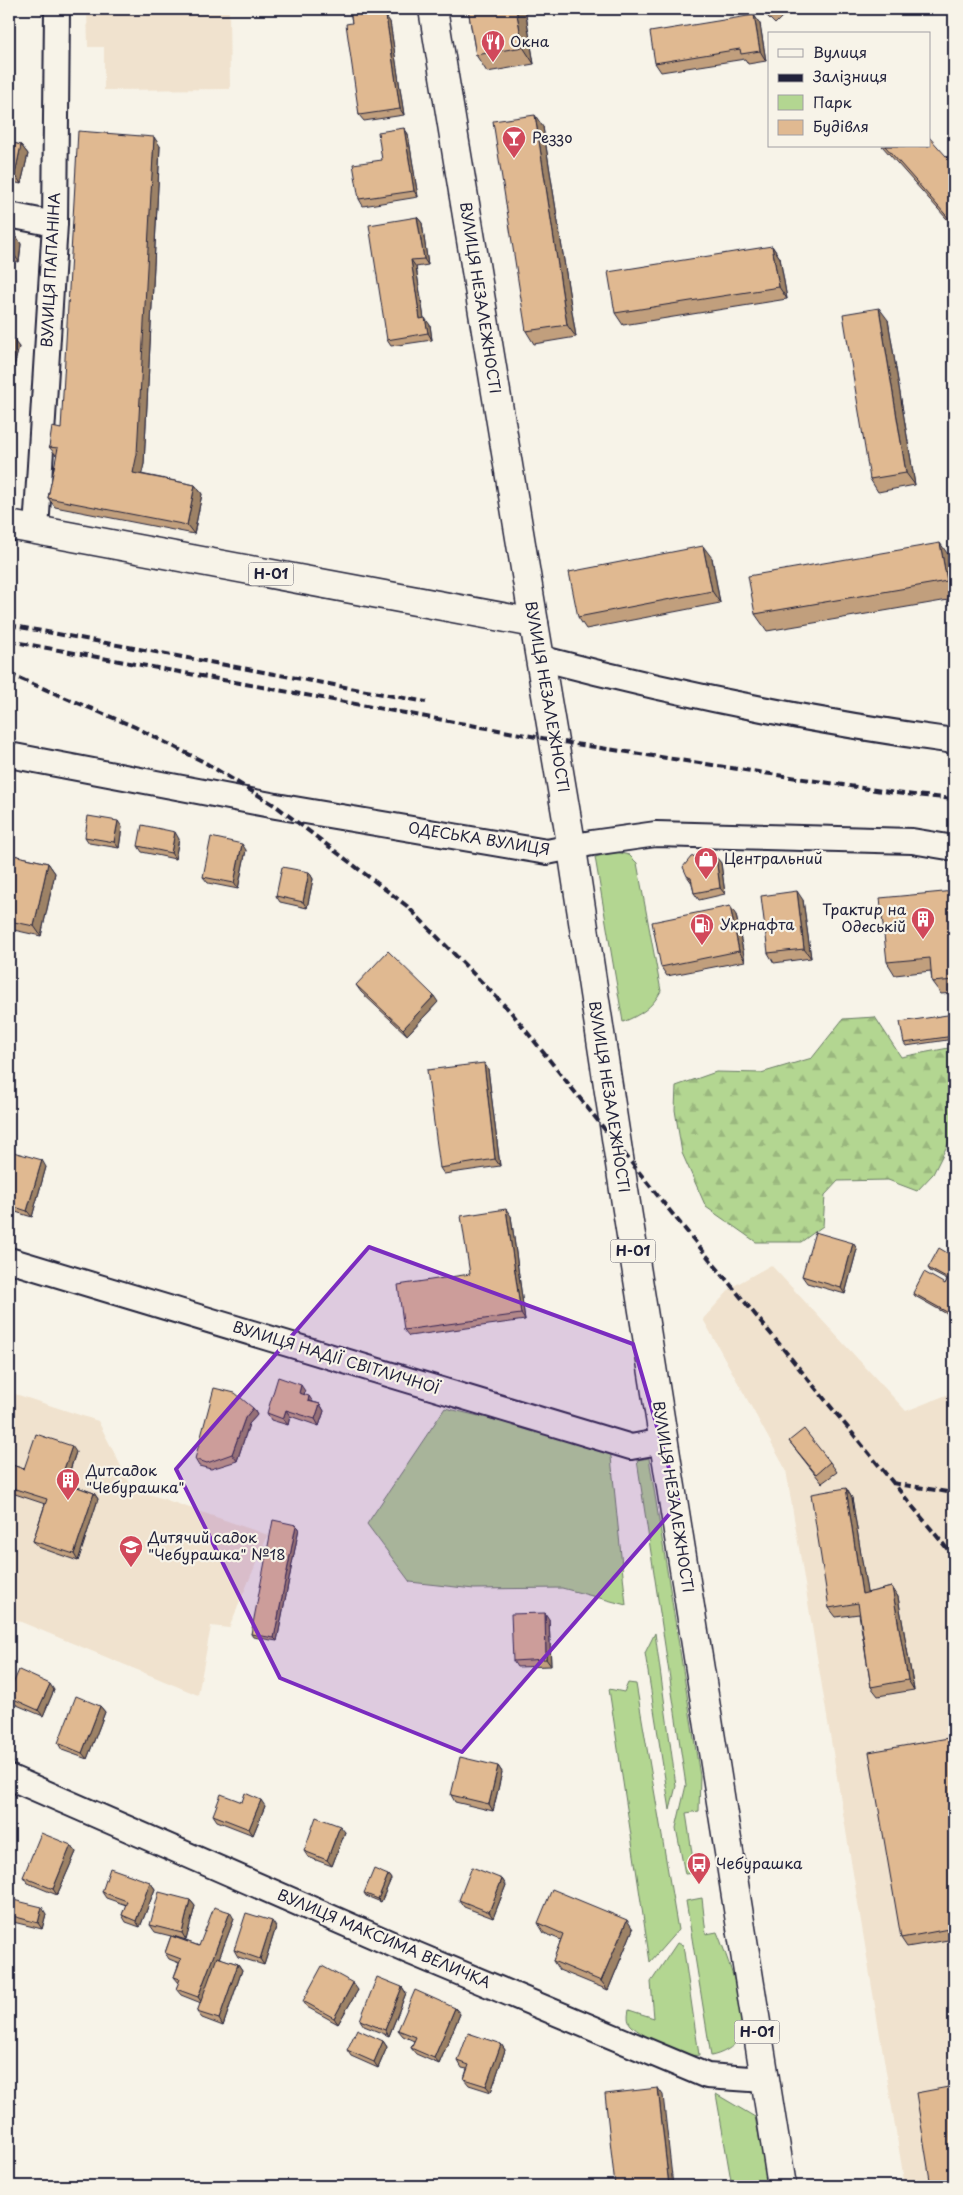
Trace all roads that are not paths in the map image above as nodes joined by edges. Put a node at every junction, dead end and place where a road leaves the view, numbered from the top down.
1 (57, 9) edge
2 (433, 9) edge
3 (9, 216) edge
4 (55, 224) junction
5 (9, 525) edge
6 (36, 530) junction
7 (534, 623) junction
8 (540, 658) junction
9 (954, 741) edge
10 (9, 755) edge
11 (954, 848) edge
12 (572, 849) junction
13 (9, 1260) edge
14 (664, 1441) junction
15 (9, 1777) edge
16 (765, 2080) junction
17 (782, 2186) edge

1 - 4 street, ВУЛИЦЯ ПАПАНІНА
2 - 7 main road, ВУЛИЦЯ НЕЗАЛЕЖНОСТІ
3 - 4 street
4 - 6 street, ВУЛИЦЯ ПАПАНІНА
5 - 6 main road, Н-01
6 - 7 main road, Н-01
7 - 8 main road, ВУЛИЦЯ НЕЗАЛЕЖНОСТІ / Н-01
8 - 9 street
8 - 12 main road, ВУЛИЦЯ НЕЗАЛЕЖНОСТІ / Н-01
10 - 12 street, ОДЕСЬКА ВУЛИЦЯ
11 - 12 street, ОДЕСЬКА ВУЛИЦЯ
12 - 14 main road, ВУЛИЦЯ НЕЗАЛЕЖНОСТІ / Н-01
13 - 14 street, ВУЛИЦЯ НАДІЇ СВІТЛИЧНОЇ
14 - 16 main road, ВУЛИЦЯ НЕЗАЛЕЖНОСТІ / Н-01
15 - 16 street, ВУЛИЦЯ МАКСИМА ВЕЛИЧКА
16 - 17 main road, ВУЛИЦЯ НЕЗАЛЕЖНОСТІ / Н-01

